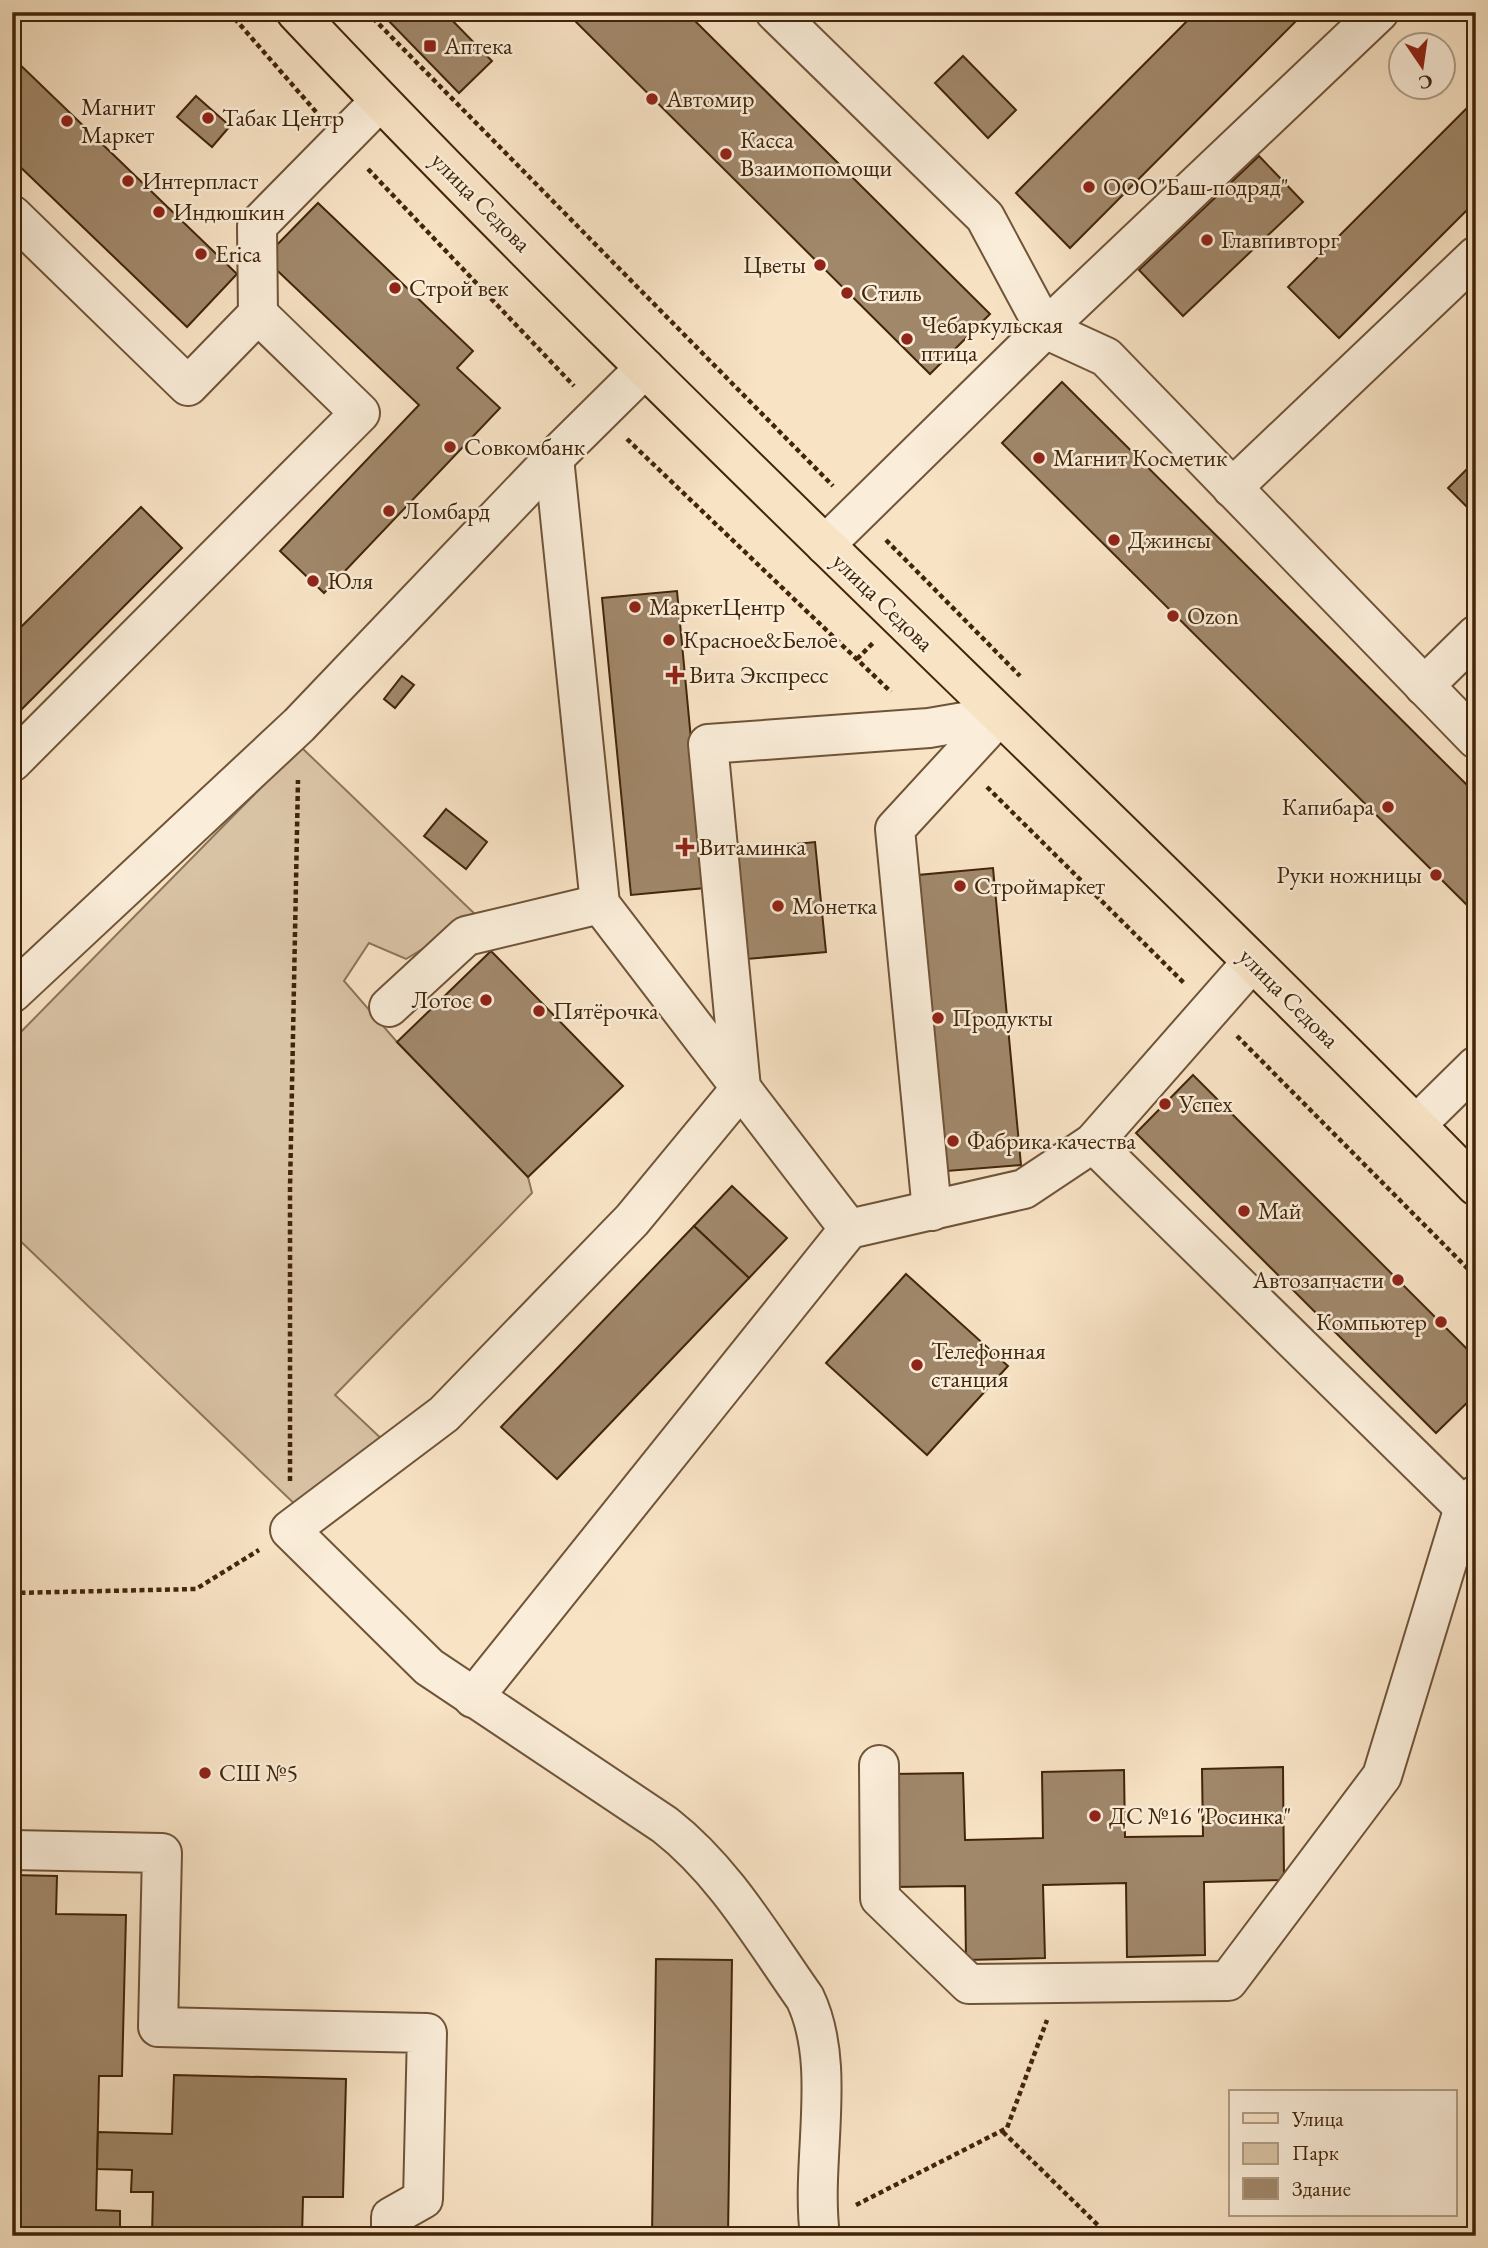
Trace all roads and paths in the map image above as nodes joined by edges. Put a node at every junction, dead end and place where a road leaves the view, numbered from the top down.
1 (229, 12) edge
2 (296, 12) edge
3 (367, 12) edge
4 (775, 12) edge
5 (1379, 12) edge
6 (380, 101) junction
7 (342, 142) junction
8 (12, 215) edge
9 (1476, 256) edge
10 (258, 314) junction
11 (1045, 329) junction
12 (645, 368) junction
13 (599, 413) junction
14 (554, 458) junction
15 (1232, 488) junction
16 (858, 511) junction
17 (825, 545) junction
18 (1476, 635) edge
19 (1028, 684) dead end
20 (1424, 686) junction
21 (999, 716) junction
22 (299, 725) junction
23 (929, 728) junction
24 (1476, 739) edge
25 (959, 761) junction
26 (12, 762) edge
27 (600, 904) junction
28 (1252, 962) junction
29 (12, 993) edge
30 (389, 1007) dead end
31 (1210, 1009) junction
32 (1476, 1066) edge
33 (741, 1088) junction
34 (1416, 1125) junction
35 (1093, 1143) junction
36 (1476, 1186) edge
37 (932, 1211) junction
38 (849, 1229) junction
39 (1476, 1277) edge
40 (1472, 1507) edge
41 (290, 1530) junction
42 (12, 1593) edge
43 (473, 1698) junction
44 (879, 1766) dead end
45 (12, 1850) edge
46 (1061, 1983) junction
47 (1003, 2132) junction
48 (819, 2230) edge
49 (391, 2236) edge
50 (1109, 2236) edge

1 - 7 path
2 - 6 main road, улица Седова
3 - 16 path
4 - 11 lane
5 - 11 lane
6 - 7 lane
6 - 12 main road, улица Седова
7 - 10 lane
7 - 13 path
8 - 10 lane
9 - 15 lane
10 - 26 lane
11 - 15 lane
11 - 16 lane
12 - 13 lane
12 - 17 main road, улица Седова
13 - 14 lane
13 - 23 path
14 - 22 lane
14 - 27 lane
15 - 20 lane
16 - 17 lane
16 - 19 path
17 - 21 main road, улица Седова
18 - 20 lane
20 - 24 lane
21 - 23 lane
21 - 25 lane
21 - 28 main road, улица Седова
22 - 29 lane
22 - 41 path
23 - 33 lane
25 - 31 path
25 - 37 lane
27 - 30 lane
27 - 33 lane
28 - 31 lane
28 - 34 main road, улица Седова
31 - 35 lane
31 - 39 path
32 - 34 lane
33 - 38 lane
33 - 41 lane
34 - 36 main road, улица Седова
35 - 37 lane
35 - 40 lane
37 - 38 lane
38 - 43 lane
40 - 46 lane
41 - 42 path
41 - 43 lane
43 - 48 lane
44 - 46 lane
45 - 49 lane
46 - 47 path
47 - 48 path
47 - 50 path

